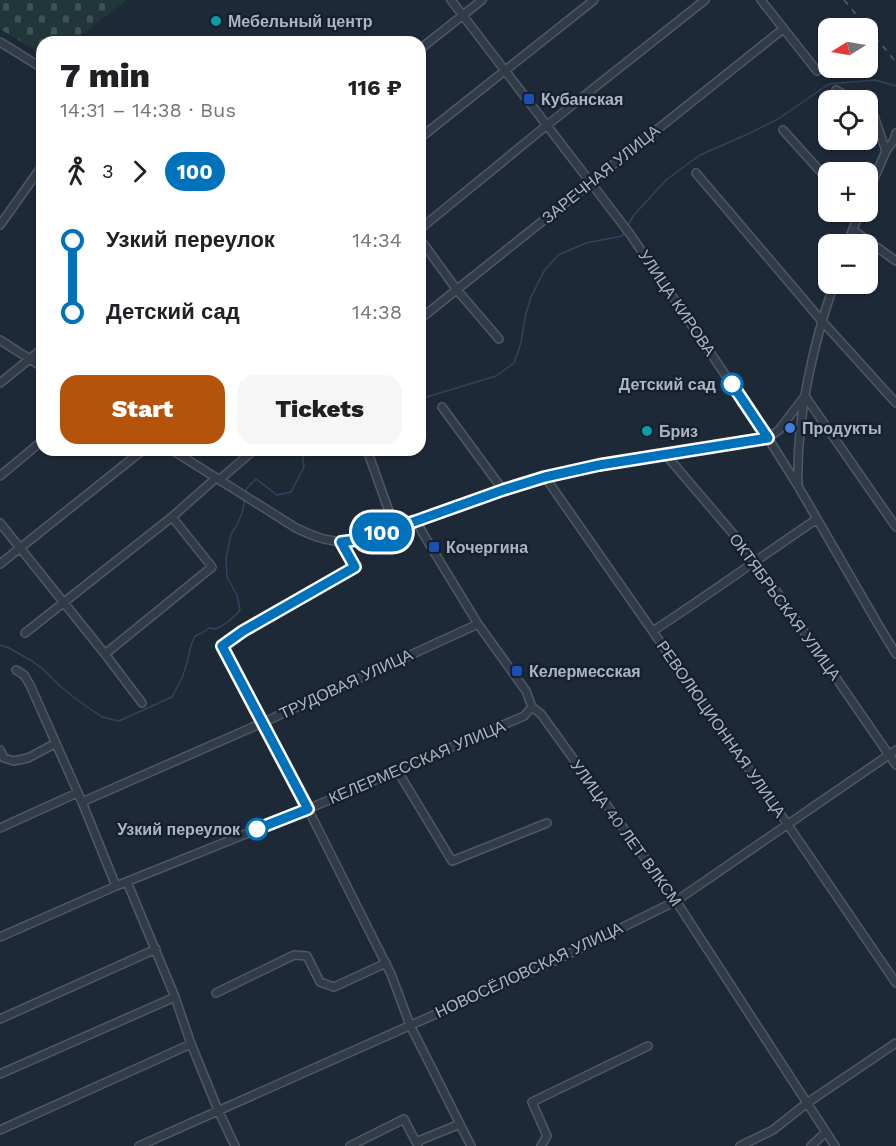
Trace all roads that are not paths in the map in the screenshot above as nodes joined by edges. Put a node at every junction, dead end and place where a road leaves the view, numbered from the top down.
1 (451, 0) edge
2 (482, 0) edge
3 (594, 0) edge
4 (705, 0) edge
5 (761, 0) edge
6 (463, 15) junction
7 (783, 29) junction
8 (0, 42) edge
9 (426, 44) edge
10 (36, 64) edge
11 (505, 71) junction
12 (817, 71) dead end
13 (546, 126) junction
14 (878, 128) edge
15 (783, 130) dead end
16 (426, 133) edge
17 (896, 134) edge
18 (886, 151) junction
19 (818, 169) edge
20 (878, 170) edge
21 (696, 173) dead end
22 (36, 174) edge
23 (591, 183) junction
24 (856, 222) edge
25 (426, 224) edge
26 (0, 225) edge
27 (853, 230) junction
28 (851, 234) edge
29 (426, 247) edge
30 (896, 261) edge
31 (457, 290) junction
32 (830, 294) edge
33 (426, 315) edge
34 (821, 320) junction
35 (499, 339) dead end
36 (0, 340) edge
37 (36, 354) edge
38 (30, 359) junction
39 (36, 363) edge
40 (0, 383) edge
41 (805, 396) junction
42 (896, 403) edge
43 (442, 407) dead end
44 (768, 438) junction
45 (36, 446) edge
46 (666, 455) junction
47 (136, 456) edge
48 (182, 456) edge
49 (247, 456) edge
50 (369, 456) edge
51 (0, 476) edge
52 (545, 477) junction
53 (218, 479) junction
54 (798, 486) junction
55 (503, 490) junction
56 (172, 517) junction
57 (817, 519) junction
58 (416, 521) junction
59 (0, 524) edge
60 (896, 527) edge
61 (395, 528) junction
62 (341, 542) junction
63 (20, 549) junction
64 (755, 560) junction
65 (0, 564) edge
66 (63, 603) junction
67 (478, 624) junction
68 (653, 631) junction
69 (25, 633) dead end
70 (105, 654) junction
71 (896, 654) edge
72 (16, 670) dead end
73 (142, 703) dead end
74 (532, 707) junction
75 (262, 723) junction
76 (56, 742) junction
77 (0, 750) edge
78 (896, 750) edge
79 (889, 755) junction
80 (896, 765) edge
81 (397, 770) junction
82 (77, 793) junction
83 (82, 802) junction
84 (308, 809) junction
85 (547, 823) dead end
86 (788, 825) junction
87 (0, 828) edge
88 (128, 882) junction
89 (116, 886) junction
90 (676, 901) junction
91 (0, 937) edge
92 (156, 949) junction
93 (386, 963) junction
94 (896, 983) edge
95 (216, 993) dead end
96 (175, 997) junction
97 (0, 1019) edge
98 (410, 1025) junction
99 (896, 1043) edge
100 (191, 1044) junction
101 (648, 1046) dead end
102 (0, 1074) edge
103 (807, 1103) junction
104 (218, 1110) junction
105 (460, 1124) junction
106 (0, 1130) edge
107 (826, 1132) junction
108 (417, 1144) edge
109 (139, 1146) edge
110 (235, 1146) edge
111 (350, 1146) edge
112 (471, 1146) edge
113 (541, 1146) edge
114 (740, 1146) edge
115 (811, 1146) edge
116 (836, 1146) edge

1 - 6 street, УЛИЦА КИРОВА
2 - 6 street
3 - 11 street
4 - 13 street
5 - 7 street
6 - 9 street
6 - 11 street, УЛИЦА КИРОВА
7 - 12 street
7 - 23 street, ЗАРЕЧНАЯ УЛИЦА
8 - 10 street
11 - 13 street, УЛИЦА КИРОВА
11 - 16 street
13 - 23 street, УЛИЦА КИРОВА
13 - 25 street
14 - 18 street
15 - 19 street
17 - 18 street
18 - 20 street
21 - 34 street
22 - 26 street
23 - 31 street, ЗАРЕЧНАЯ УЛИЦА
23 - 44 street, УЛИЦА КИРОВА
24 - 27 street
27 - 28 street
27 - 30 street
29 - 31 street
31 - 33 street, ЗАРЕЧНАЯ УЛИЦА
31 - 35 street
32 - 34 street
34 - 41 street
34 - 42 street
36 - 38 street
37 - 38 street
38 - 39 street
38 - 40 street
41 - 44 street
41 - 54 street
41 - 60 street
43 - 55 street
44 - 46 street
44 - 54 street, УЛИЦА КИРОВА
45 - 51 street
46 - 52 street
46 - 64 street, ОКТЯБРЬСКАЯ УЛИЦА
47 - 63 street
48 - 53 street
49 - 53 street
50 - 61 street
52 - 55 street
52 - 68 street, РЕВОЛЮЦИОННАЯ УЛИЦА
53 - 56 street
53 - 62 street
54 - 57 street, УЛИЦА КИРОВА
55 - 58 street
56 - 66 street
56 - 70 street
57 - 64 street
57 - 71 street, УЛИЦА КИРОВА
58 - 61 street
58 - 67 street, УЛИЦА 40 ЛЕТ ВЛКСМ
59 - 63 street
61 - 62 street
62 - 75 street
63 - 65 street
63 - 66 street
64 - 68 street
64 - 79 street, ОКТЯБРЬСКАЯ УЛИЦА
66 - 69 street
66 - 70 street
67 - 74 street, УЛИЦА 40 ЛЕТ ВЛКСМ
67 - 75 street, ТРУДОВАЯ УЛИЦА
68 - 86 street, РЕВОЛЮЦИОННАЯ УЛИЦА
70 - 73 street
72 - 76 street
74 - 81 street, КЕЛЕРМЕССКАЯ УЛИЦА
74 - 90 street, УЛИЦА 40 ЛЕТ ВЛКСМ
75 - 83 street, ТРУДОВАЯ УЛИЦА
75 - 84 street
76 - 77 street
76 - 82 street
78 - 79 street, НОВОСЁЛОВСКАЯ УЛИЦА
79 - 80 street, ОКТЯБРЬСКАЯ УЛИЦА
79 - 86 street, НОВОСЁЛОВСКАЯ УЛИЦА
81 - 84 street, КЕЛЕРМЕССКАЯ УЛИЦА
81 - 85 street
82 - 83 street
82 - 87 street
83 - 89 street
84 - 88 street, КЕЛЕРМЕССКАЯ УЛИЦА
84 - 93 street
86 - 90 street, НОВОСЁЛОВСКАЯ УЛИЦА
86 - 94 street, РЕВОЛЮЦИОННАЯ УЛИЦА
88 - 89 street, КЕЛЕРМЕССКАЯ УЛИЦА
88 - 92 street
89 - 91 street, КЕЛЕРМЕССКАЯ УЛИЦА
90 - 98 street, НОВОСЁЛОВСКАЯ УЛИЦА
90 - 103 street, УЛИЦА 40 ЛЕТ ВЛКСМ
92 - 96 street
92 - 97 street
93 - 95 street
93 - 98 street
96 - 100 street
96 - 102 street
98 - 104 street, НОВОСЁЛОВСКАЯ УЛИЦА
98 - 105 street
99 - 103 street
100 - 104 street
100 - 106 street
101 - 113 street
103 - 107 street, УЛИЦА 40 ЛЕТ ВЛКСМ
103 - 114 street
104 - 109 street, НОВОСЁЛОВСКАЯ УЛИЦА
104 - 110 street
105 - 108 street
105 - 112 street
107 - 115 street
107 - 116 street, УЛИЦА 40 ЛЕТ ВЛКСМ
108 - 111 street

